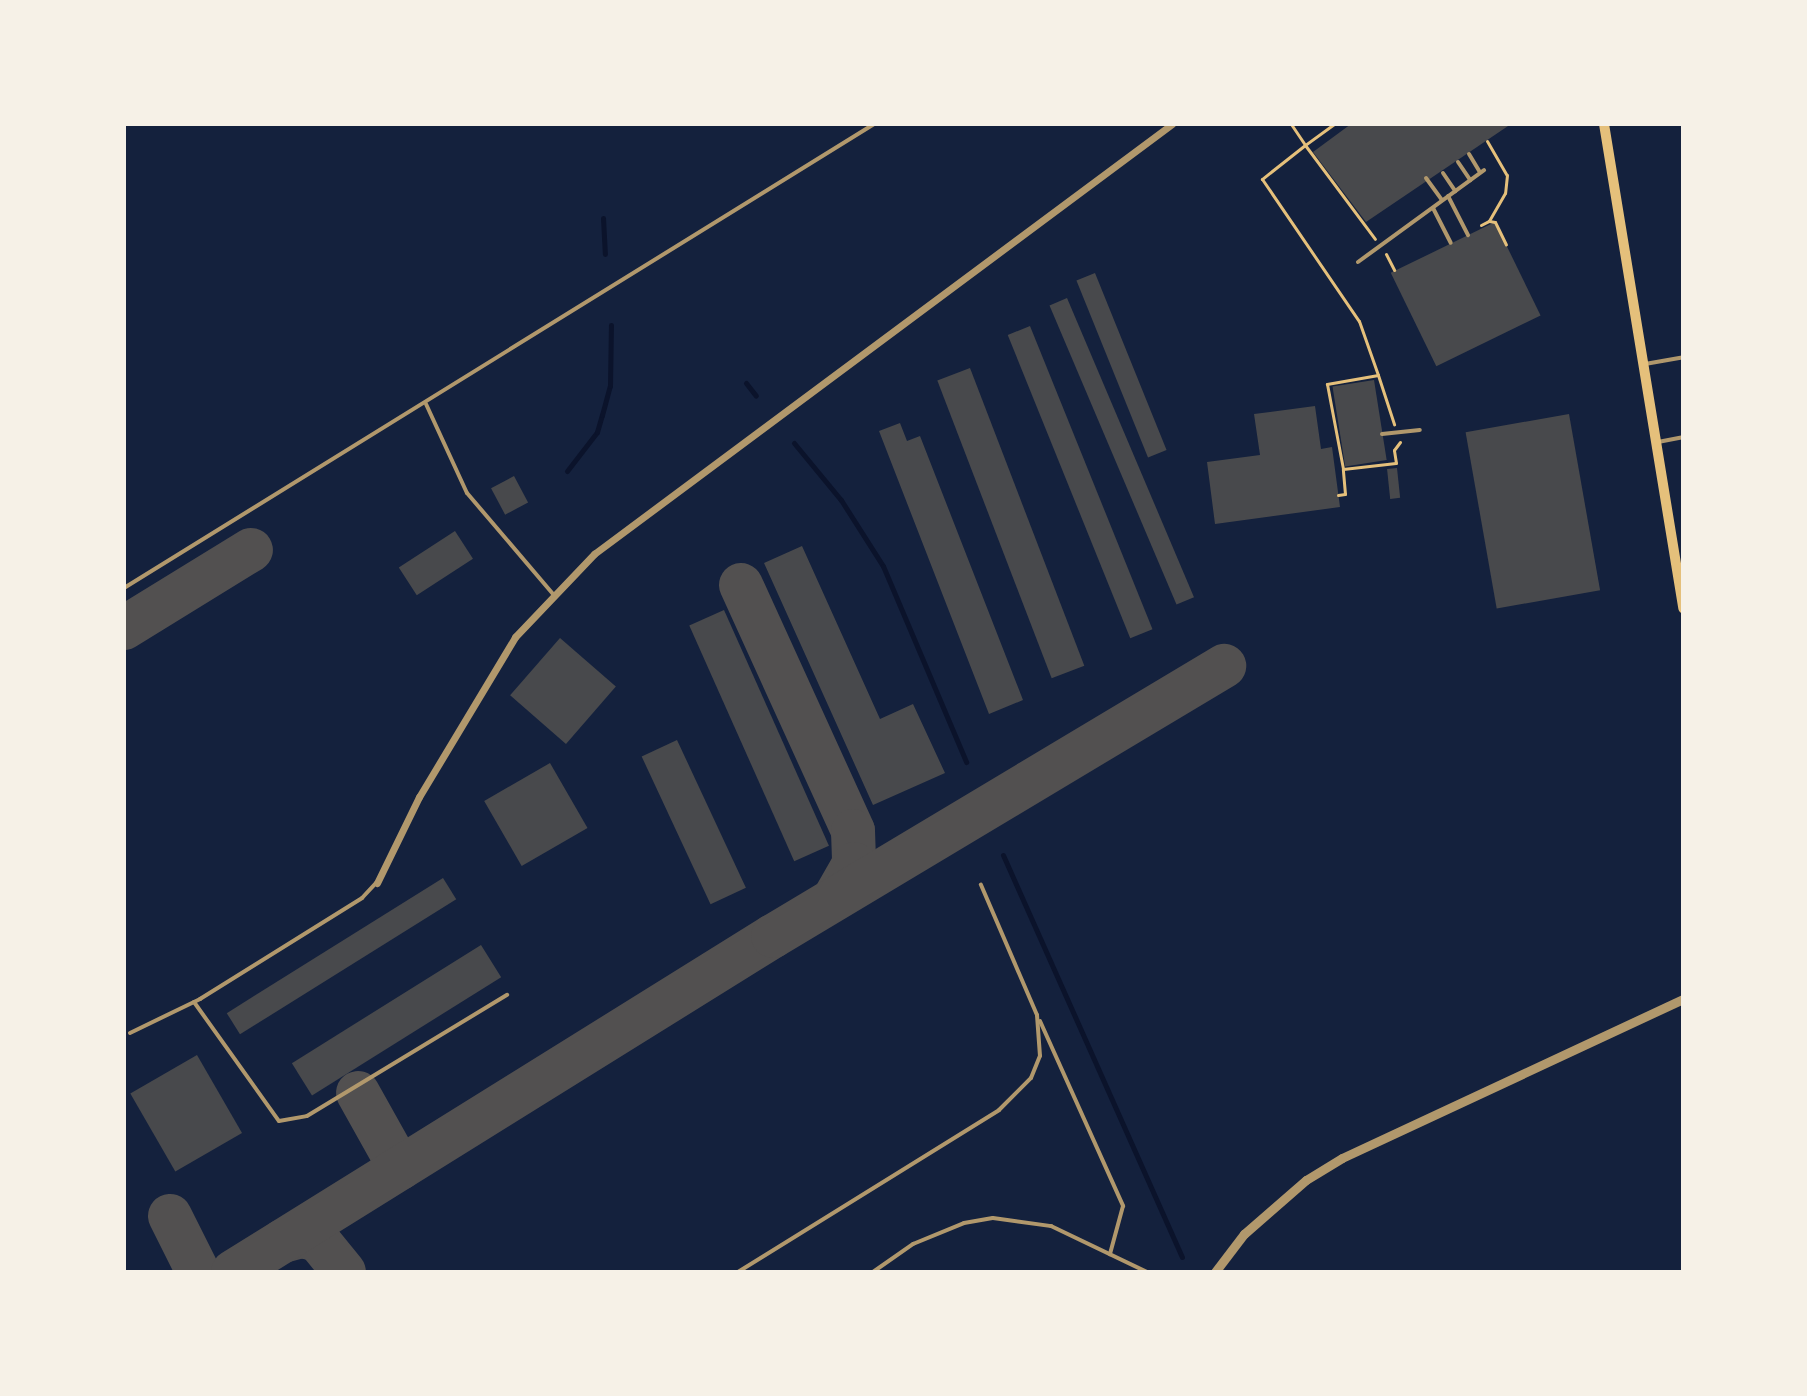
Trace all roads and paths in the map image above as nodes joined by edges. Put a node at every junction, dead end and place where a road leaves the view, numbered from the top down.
1 (874, 124) edge
2 (1172, 124) edge
3 (1291, 124) edge
4 (1334, 124) edge
5 (1604, 124) edge
6 (1487, 141) dead end
7 (1305, 145) junction
8 (1469, 154) dead end
9 (1458, 162) dead end
10 (1443, 173) dead end
11 (1426, 178) dead end
12 (1470, 180) junction
13 (1455, 191) junction
14 (1448, 196) junction
15 (1442, 200) junction
16 (1433, 208) junction
17 (1489, 221) junction
18 (1481, 225) dead end
19 (1468, 235) dead end
20 (1451, 243) dead end
21 (1506, 245) dead end
22 (1381, 246) junction
23 (1358, 262) dead end
24 (1394, 270) dead end
25 (1683, 357) edge
26 (1642, 364) junction
27 (1378, 375) junction
28 (426, 404) junction
29 (1396, 428) dead end
30 (1420, 430) dead end
31 (1382, 434) dead end
32 (1683, 437) edge
33 (1400, 442) dead end
34 (1655, 442) junction
35 (1343, 469) junction
36 (1338, 495) dead end
37 (124, 588) edge
38 (553, 594) junction
39 (1683, 609) edge
40 (377, 883) joint
41 (981, 885) dead end
42 (507, 995) dead end
43 (1683, 999) edge
44 (194, 1002) junction
45 (1037, 1015) junction
46 (130, 1033) dead end
47 (1110, 1254) junction
48 (738, 1272) edge
49 (873, 1272) edge
50 (1147, 1272) edge
51 (1215, 1272) edge

1 - 28 lane
2 - 38 street
3 - 7 path
4 - 7 path
5 - 26 main road
6 - 17 path
7 - 22 path
7 - 27 path
8 - 12 lane
9 - 12 lane
10 - 13 lane
11 - 15 lane
12 - 13 lane
13 - 14 lane
14 - 15 lane
14 - 19 lane
15 - 16 lane
16 - 20 lane
16 - 22 lane
17 - 18 path
17 - 21 path
22 - 23 lane
22 - 24 path
25 - 26 lane
26 - 34 main road
27 - 29 path
27 - 35 path
28 - 37 lane
28 - 38 lane
30 - 31 lane
32 - 34 lane
33 - 35 path
34 - 39 main road
35 - 36 path
38 - 40 street
40 - 44 lane
41 - 45 lane
42 - 44 lane
43 - 51 street
44 - 46 lane
45 - 47 lane
45 - 48 lane
47 - 49 lane
47 - 50 lane

